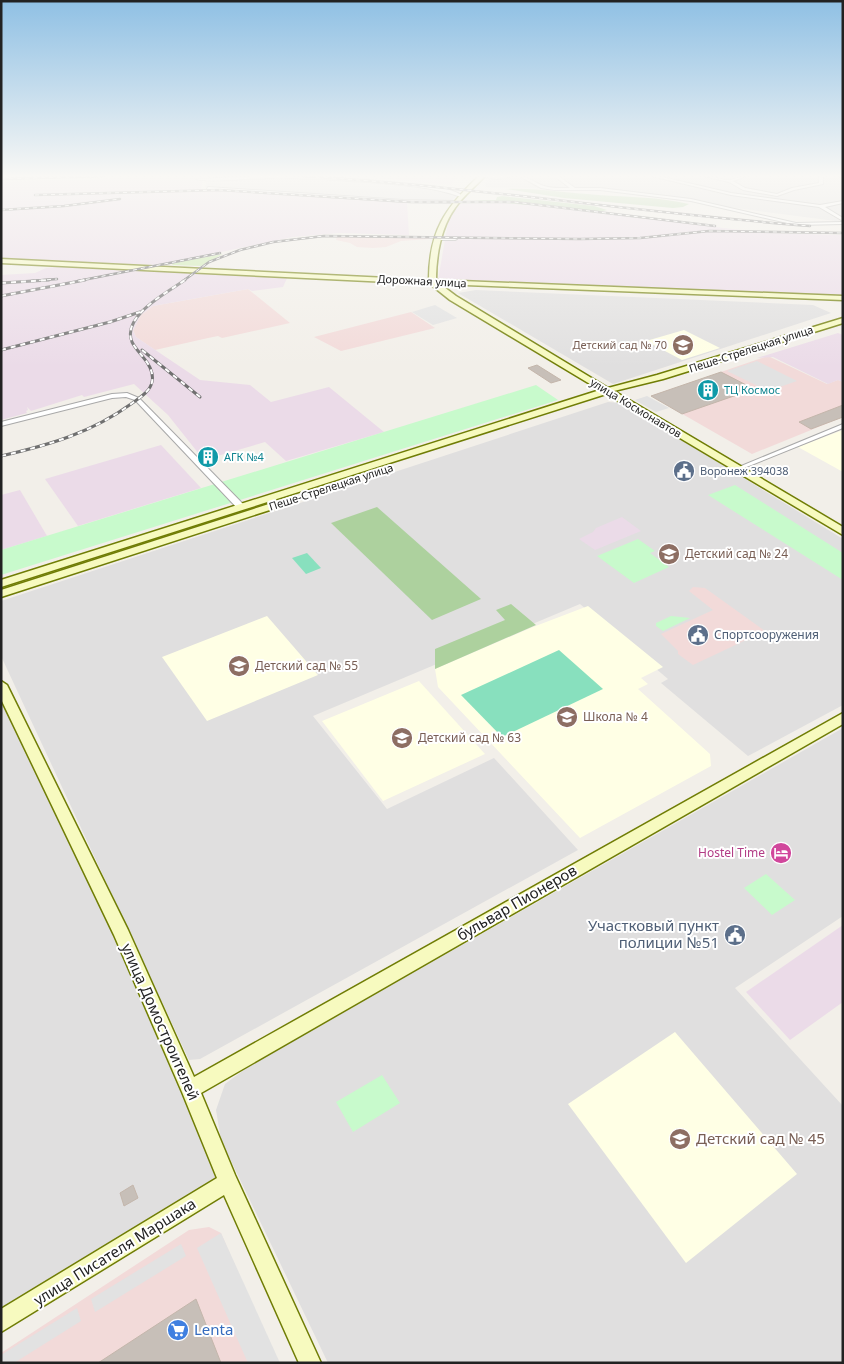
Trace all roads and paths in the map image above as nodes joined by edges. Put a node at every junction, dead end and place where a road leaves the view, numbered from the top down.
1 (439, 239) edge
2 (1, 261) edge
3 (406, 280) junction
4 (432, 282) junction
5 (443, 292) junction
6 (843, 298) edge
7 (843, 320) edge
8 (612, 393) junction
9 (1, 424) edge
10 (843, 426) edge
11 (737, 469) junction
12 (241, 507) junction
13 (843, 532) edge
14 (1, 584) edge
15 (1, 594) edge
16 (1, 685) edge
17 (843, 718) edge
18 (190, 1089) junction
19 (228, 1182) junction
20 (1, 1322) edge
21 (310, 1363) edge

1 - 4 street
2 - 3 street, Дорожная улица
3 - 4 street, Дорожная улица
3 - 5 street
4 - 5 street, улица Космонавтов
4 - 6 street, Дорожная улица
5 - 8 street, улица Космонавтов
7 - 8 street, Пеше-Стрелецкая улица
8 - 11 street, улица Космонавтов
8 - 12 street, Пеше-Стрелецкая улица
8 - 15 street, Пеше-Стрелецкая улица
9 - 12 street
10 - 11 street
11 - 13 street, улица Космонавтов
12 - 14 street, Пеше-Стрелецкая улица
16 - 18 street, улица Домостроителей
17 - 18 street, бульвар Пионеров
18 - 19 street, улица Домостроителей
19 - 20 street, улица Писателя Маршака
19 - 21 street, улица Домостроителей

